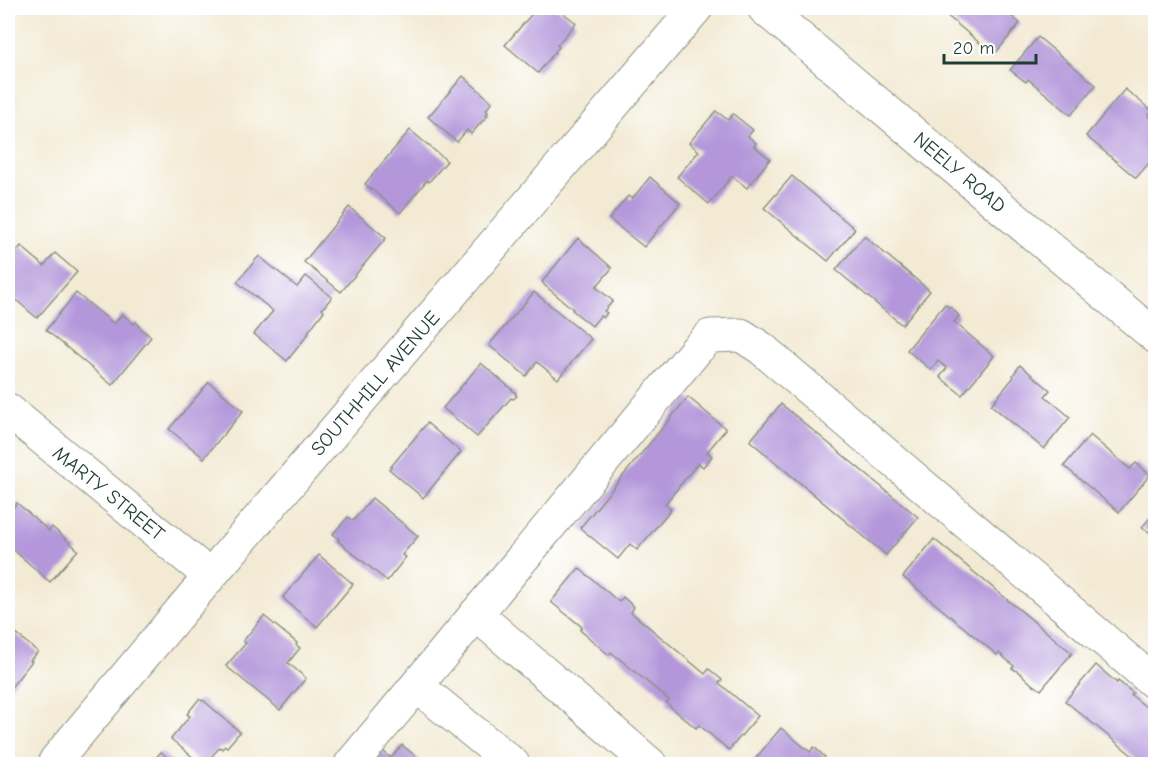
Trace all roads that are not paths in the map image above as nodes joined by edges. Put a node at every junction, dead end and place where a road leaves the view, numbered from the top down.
1 (696, 8) edge
2 (764, 8) edge
3 (1155, 337) edge
4 (8, 411) edge
5 (210, 576) junction
6 (476, 614) junction
7 (1155, 684) edge
8 (417, 686) junction
9 (56, 760) dead end
10 (351, 765) edge
11 (513, 765) edge
12 (650, 765) edge

1 - 5 street, SOUTHHILL AVENUE
2 - 3 street, NEELY ROAD
4 - 5 street, MARTY STREET
5 - 9 street, SOUTHHILL AVENUE
6 - 7 street
6 - 8 street
6 - 12 street
8 - 10 street
8 - 11 street

